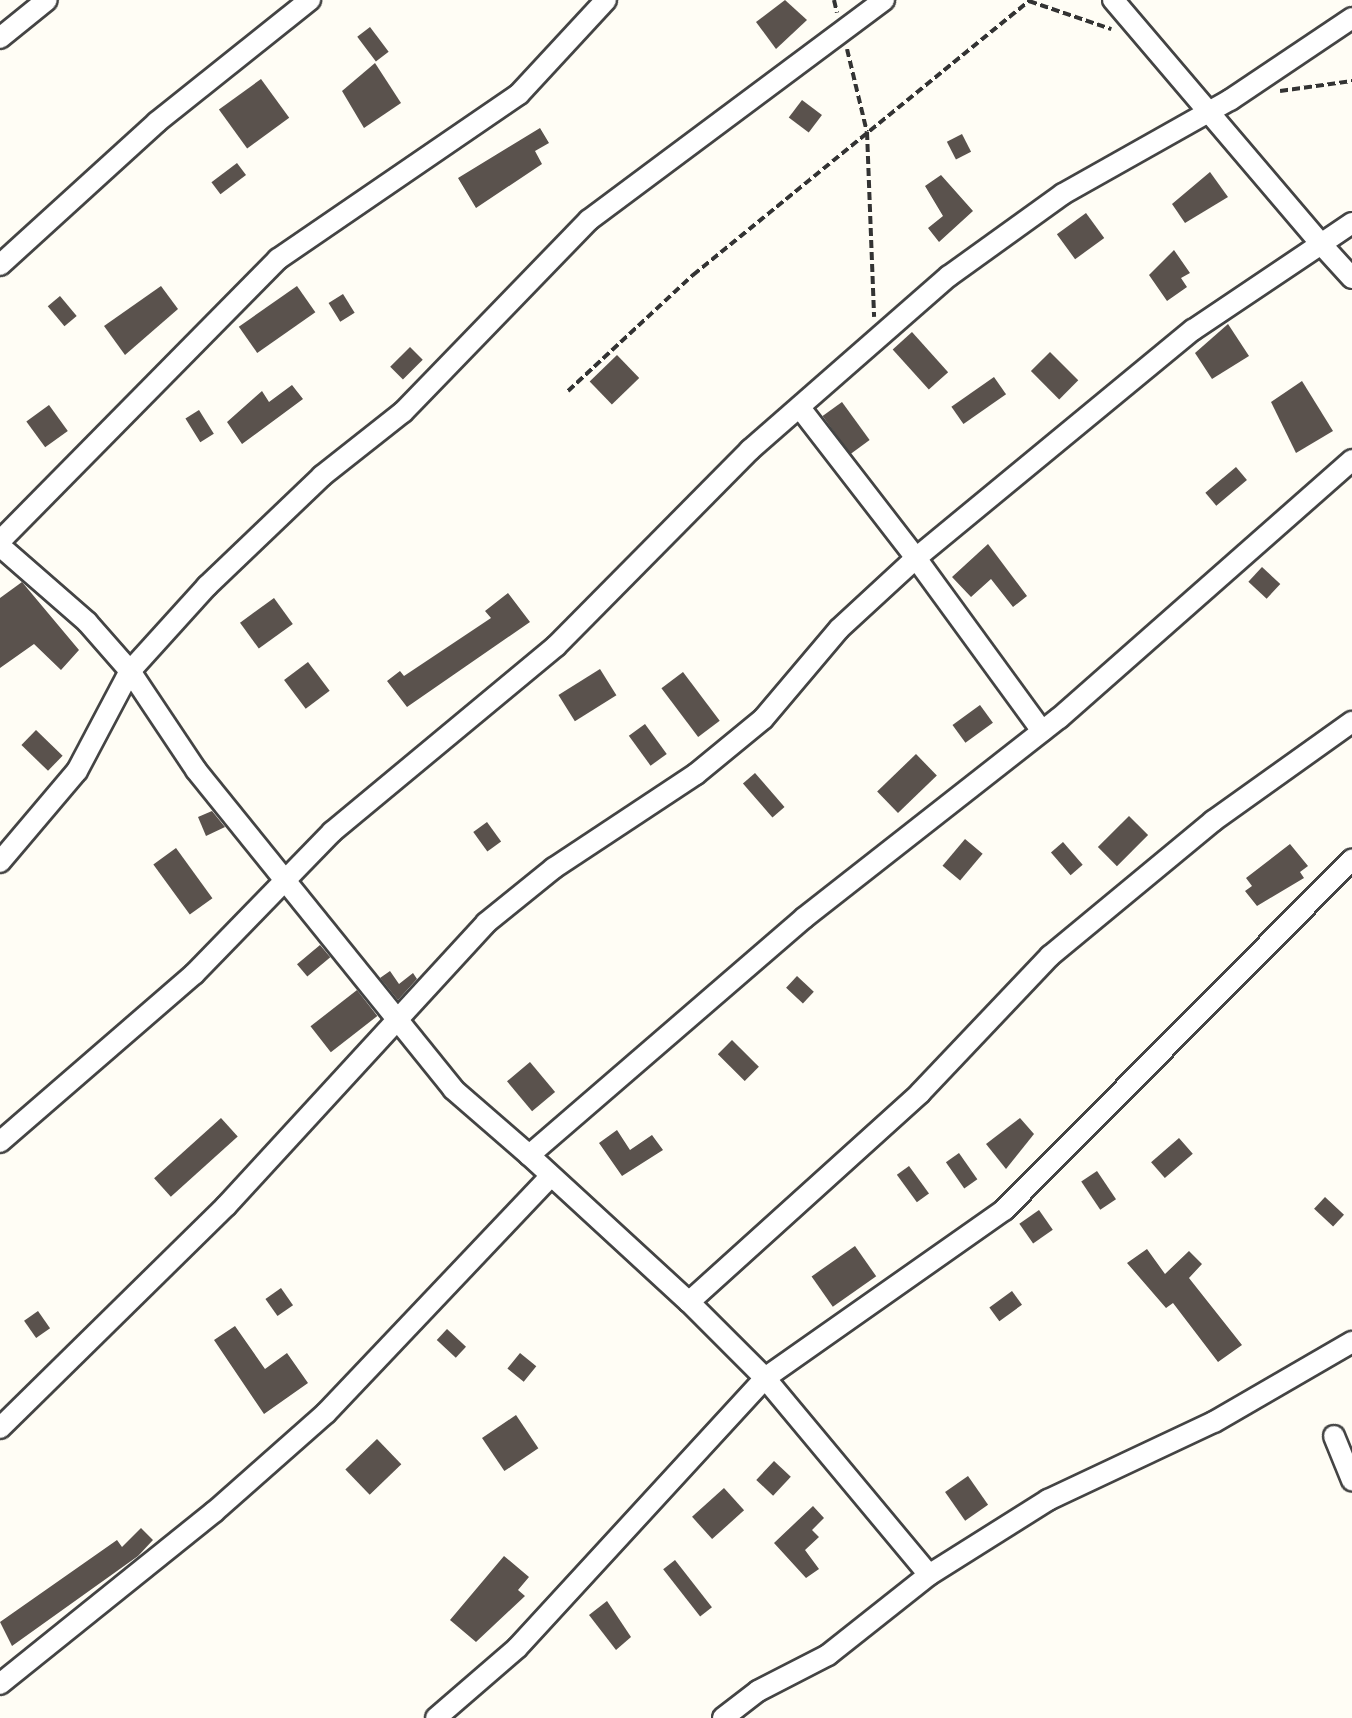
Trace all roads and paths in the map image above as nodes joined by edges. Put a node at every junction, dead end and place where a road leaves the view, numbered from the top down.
1 (47, 0) edge
2 (310, 0) edge
3 (606, 0) edge
4 (884, 0) edge
5 (1028, 0) edge
6 (1113, 0) edge
7 (1352, 18) edge
8 (843, 32) junction
9 (0, 38) edge
10 (1151, 43) junction
11 (1352, 81) edge
12 (1267, 93) dead end
13 (1211, 111) junction
14 (867, 132) junction
15 (1352, 223) edge
16 (1321, 244) junction
17 (0, 265) edge
18 (1352, 278) edge
19 (875, 341) junction
20 (568, 391) dead end
21 (800, 408) junction
22 (1352, 460) edge
23 (0, 544) edge
24 (916, 558) junction
25 (130, 671) junction
26 (1352, 722) edge
27 (1042, 731) junction
28 (1352, 859) edge
29 (0, 862) edge
30 (288, 878) junction
31 (397, 1021) junction
32 (0, 1142) edge
33 (529, 1155) junction
34 (549, 1178) junction
35 (689, 1302) junction
36 (1352, 1342) edge
37 (765, 1378) junction
38 (0, 1428) edge
39 (1334, 1436) dead end
40 (1352, 1480) edge
41 (929, 1575) junction
42 (0, 1684) edge
43 (436, 1718) edge
44 (723, 1718) edge

1 - 9 street
2 - 17 street
3 - 23 street
4 - 8 street
5 - 10 path
5 - 14 path
6 - 10 street
7 - 13 street
8 - 14 path
8 - 25 street
10 - 13 street
11 - 12 path
13 - 16 street
13 - 19 street
14 - 19 path
14 - 20 path
15 - 16 street
16 - 18 street
16 - 24 street
19 - 21 street
21 - 24 street
21 - 30 street
22 - 27 street
23 - 25 street
24 - 27 street
24 - 31 street
25 - 29 street
25 - 30 street
26 - 35 street
27 - 33 street
28 - 37 street
30 - 31 street
30 - 32 street
31 - 33 street
31 - 38 street
33 - 34 street
34 - 35 street
34 - 42 street
35 - 37 street
36 - 41 street
37 - 41 street
37 - 43 street
39 - 40 street
41 - 44 street

